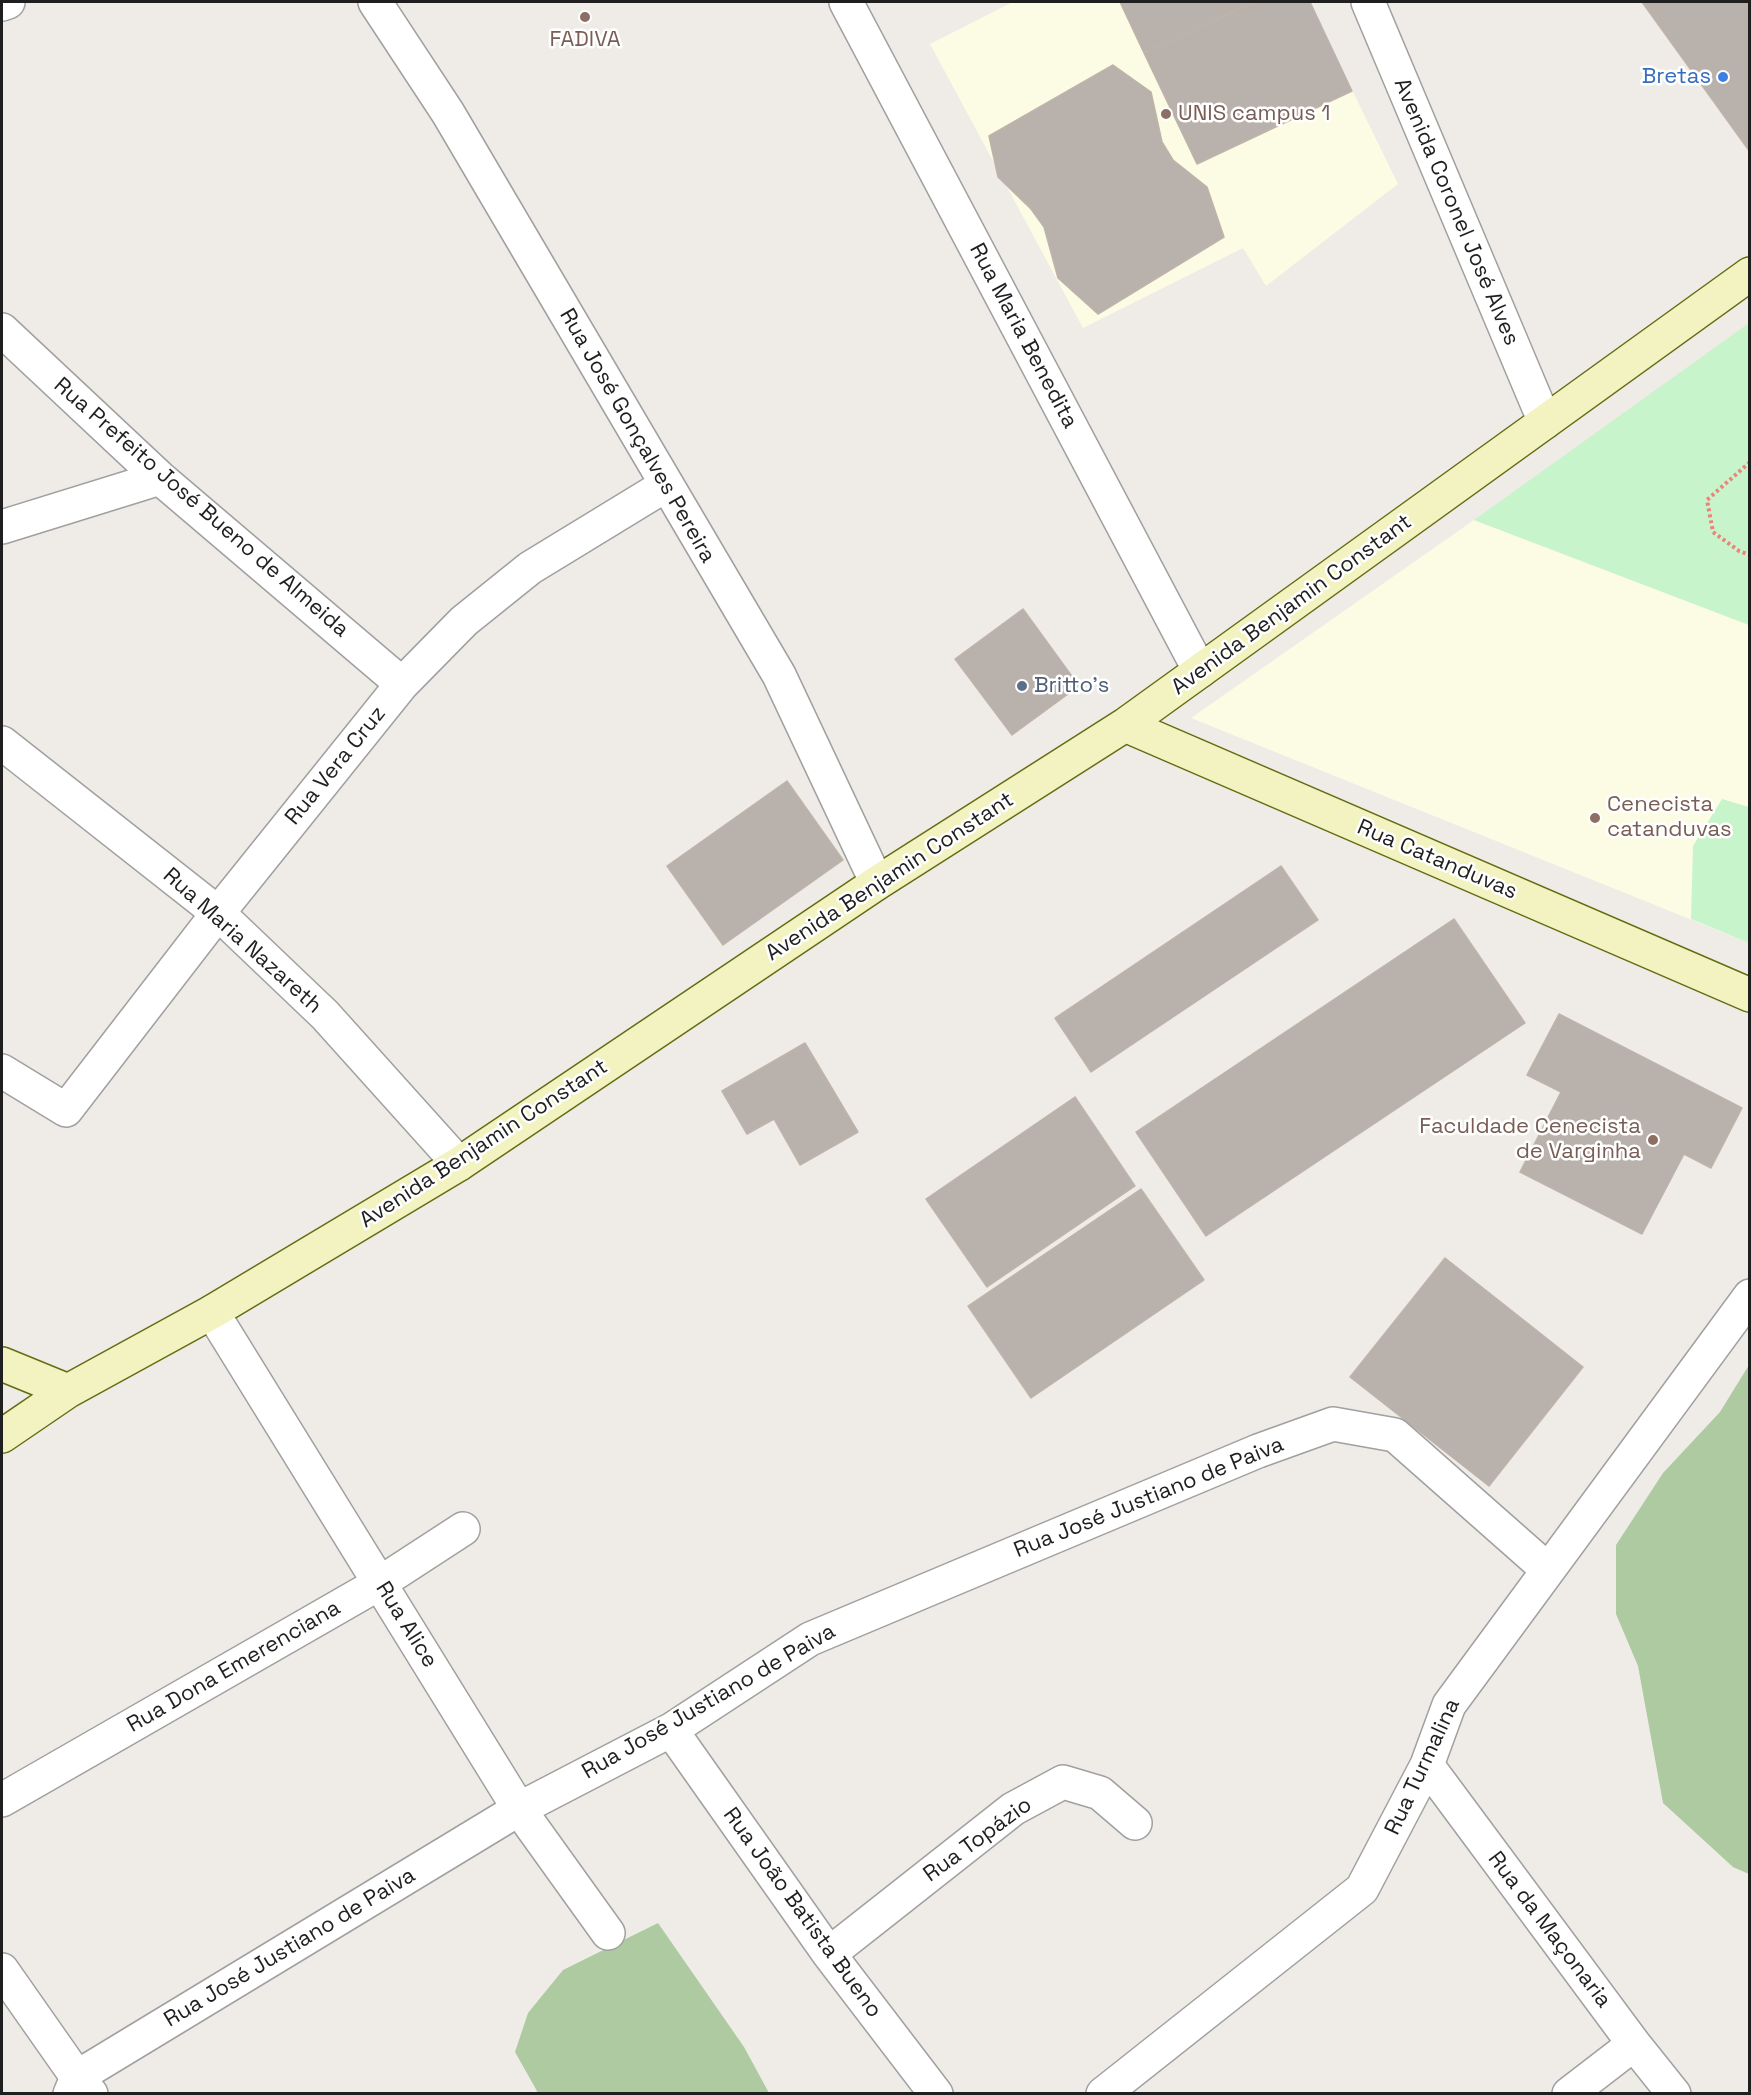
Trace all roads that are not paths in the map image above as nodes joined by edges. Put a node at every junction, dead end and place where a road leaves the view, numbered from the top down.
1 (8, 2) edge
2 (375, 2) edge
3 (846, 2) edge
4 (1368, 2) edge
5 (2, 4) edge
6 (1749, 274) edge
7 (2, 330) edge
8 (1545, 422) junction
9 (160, 478) junction
10 (666, 484) junction
11 (2, 527) edge
12 (1200, 671) junction
13 (402, 684) junction
14 (1125, 725) junction
15 (2, 743) edge
16 (877, 883) junction
17 (218, 913) junction
18 (1749, 995) edge
19 (2, 1071) edge
20 (459, 1164) junction
21 (1749, 1296) edge
22 (212, 1312) junction
23 (2, 1364) edge
24 (68, 1391) junction
25 (2, 1436) edge
26 (463, 1529) dead end
27 (1548, 1570) junction
28 (380, 1583) junction
29 (671, 1730) junction
30 (1427, 1765) junction
31 (2, 1800) edge
32 (519, 1809) junction
33 (1135, 1823) dead end
34 (608, 1933) dead end
35 (829, 1954) junction
36 (2, 1970) edge
37 (1634, 2044) junction
38 (79, 2088) edge
39 (936, 2094) edge
40 (1103, 2094) edge
41 (1569, 2094) edge
42 (1674, 2094) edge

1 - 5 street
2 - 10 street, Rua José Gonçalves Pereira
3 - 12 street, Rua Maria Benedita
4 - 8 street, Avenida Coronel José Alves
6 - 8 main road, Avenida Benjamin Constant
7 - 9 street, Rua Prefeito José Bueno de Almeida
8 - 12 main road, Avenida Benjamin Constant
9 - 11 street
9 - 13 street, Rua Prefeito José Bueno de Almeida
10 - 13 street, Rua Vera Cruz
10 - 16 street, Rua José Gonçalves Pereira
12 - 14 main road, Avenida Benjamin Constant
13 - 17 street, Rua Vera Cruz
14 - 16 main road, Avenida Benjamin Constant
14 - 18 main road, Rua Catanduvas
15 - 17 street, Rua Maria Nazareth
16 - 20 main road, Avenida Benjamin Constant
17 - 19 street, Rua Vera Cruz
17 - 20 street, Rua Maria Nazareth
20 - 22 main road, Avenida Benjamin Constant
21 - 27 street, Rua Turmalina
22 - 24 main road, Avenida Benjamin Constant
22 - 28 street, Rua Alice
23 - 24 main road
24 - 25 main road, Avenida Benjamin Constant
26 - 28 street, Rua Dona Emerenciana
27 - 29 street, Rua José Justiano de Paiva
27 - 30 street, Rua Turmalina
28 - 31 street, Rua Dona Emerenciana
28 - 32 street, Rua Alice
29 - 32 street, Rua José Justiano de Paiva
29 - 35 street, Rua João Batista Bueno
30 - 37 street, Rua da Maçonaria
30 - 40 street, Rua Turmalina
32 - 34 street, Rua Alice
32 - 38 street, Rua José Justiano de Paiva
33 - 35 street, Rua Topázio
35 - 39 street, Rua João Batista Bueno
36 - 38 street
37 - 41 street
37 - 42 street, Rua da Maçonaria

